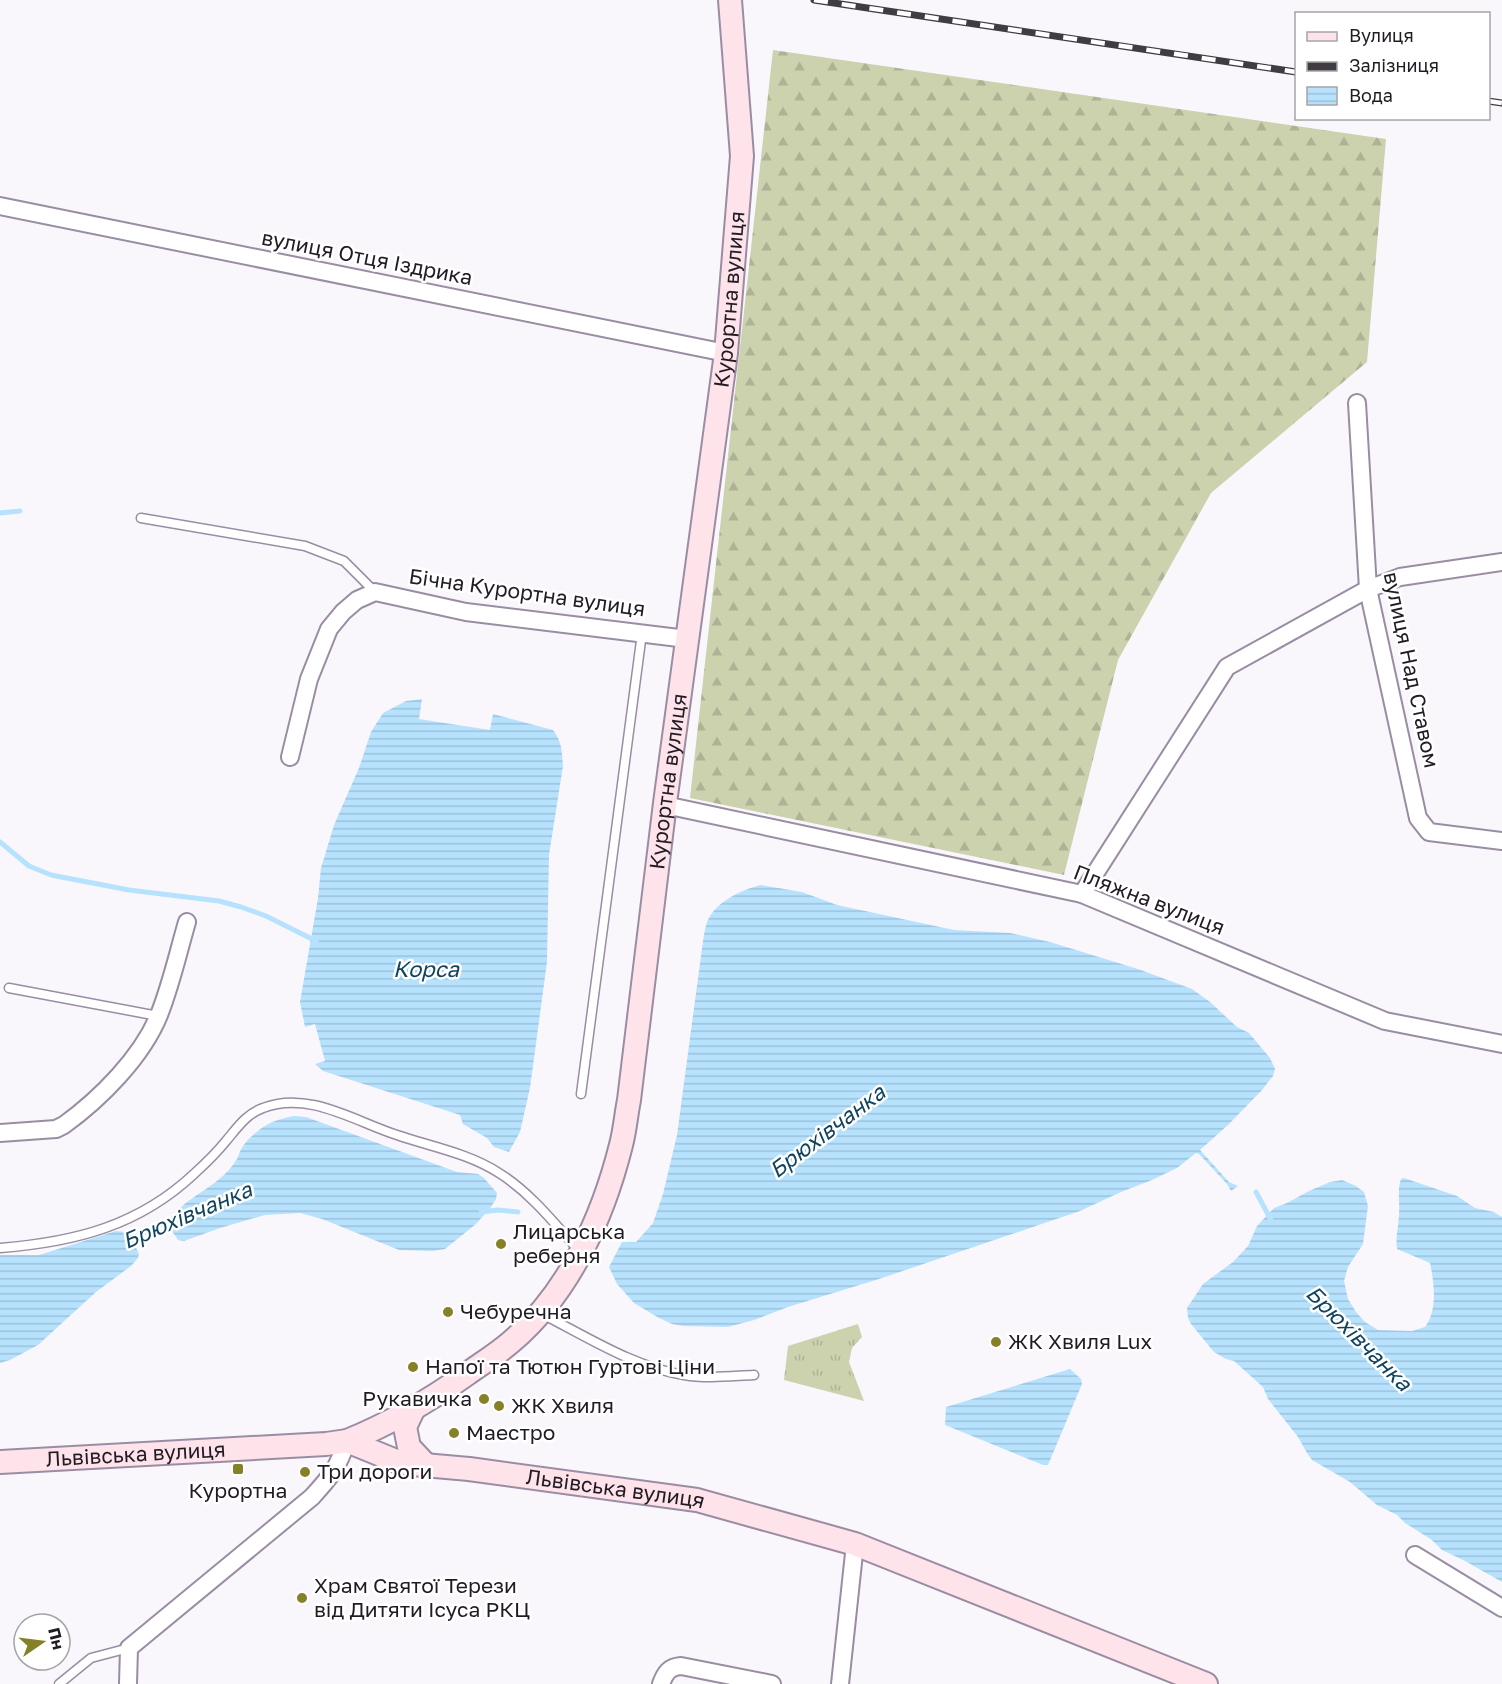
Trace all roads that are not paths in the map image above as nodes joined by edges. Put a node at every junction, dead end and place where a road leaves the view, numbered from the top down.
1 (730, 0) edge
2 (0, 206) edge
3 (726, 353) junction
4 (1357, 403) dead end
5 (141, 518) dead end
6 (1502, 562) edge
7 (1368, 590) junction
8 (375, 592) junction
9 (642, 633) junction
10 (687, 639) junction
11 (290, 757) dead end
12 (665, 805) junction
13 (1502, 840) edge
14 (1082, 894) junction
15 (187, 922) dead end
16 (9, 988) dead end
17 (158, 1016) junction
18 (1502, 1044) edge
19 (581, 1094) dead end
20 (0, 1133) edge
21 (0, 1248) edge
22 (581, 1253) junction
23 (540, 1313) junction
24 (754, 1375) dead end
25 (415, 1406) junction
26 (346, 1441) junction
27 (0, 1462) edge
28 (426, 1465) junction
29 (855, 1544) junction
30 (1414, 1555) dead end
31 (1502, 1608) edge
32 (129, 1648) junction
33 (58, 1684) edge
34 (128, 1684) edge
35 (661, 1684) edge
36 (772, 1684) edge
37 (840, 1684) edge
38 (1206, 1684) edge

1 - 3 main road, Курортна вулиця
2 - 3 street, вулиця Отця Іздрика
3 - 10 main road, Курортна вулиця
4 - 7 street, вулиця Над Ставом
5 - 8 lane
6 - 7 street
7 - 13 street, вулиця Над Ставом
7 - 14 street
8 - 9 street, Бічна Курортна вулиця
8 - 11 street
9 - 10 street, Бічна Курортна вулиця
9 - 19 lane
10 - 12 main road, Курортна вулиця
12 - 14 street, Пляжна вулиця
12 - 22 main road, Курортна вулиця
14 - 18 street, Пляжна вулиця
15 - 17 street
16 - 17 lane
17 - 20 street
21 - 22 lane
22 - 23 main road, Курортна вулиця
23 - 24 lane
23 - 25 main road, Курортна вулиця
25 - 26 main road, Курортна вулиця
25 - 28 main road
26 - 27 main road, Львівська вулиця
26 - 28 main road, Львівська вулиця
26 - 32 street
28 - 29 main road, Львівська вулиця
29 - 37 street
29 - 38 main road, Львівська вулиця
30 - 31 street
32 - 33 lane
32 - 34 street
35 - 36 street

